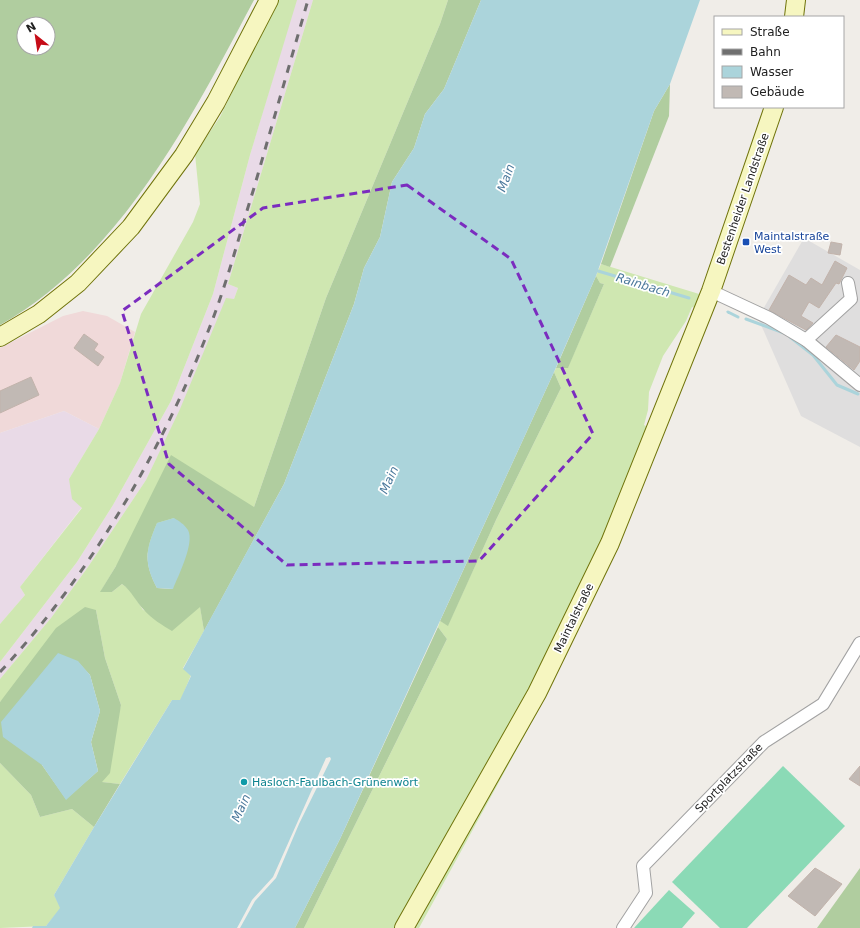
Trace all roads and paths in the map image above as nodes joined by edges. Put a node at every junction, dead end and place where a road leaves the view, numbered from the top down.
1 (269, 0) edge
2 (796, 0) edge
3 (794, 16) edge
4 (774, 108) edge
5 (848, 283) dead end
6 (711, 291) junction
7 (0, 337) edge
8 (806, 340) junction
9 (860, 385) edge
10 (860, 643) edge
11 (404, 928) edge
12 (623, 928) edge

1 - 7 main road
2 - 3 main road
4 - 6 main road, Bestenheider Landstraße
5 - 8 street
6 - 8 street
6 - 11 main road, Maintalstraße
8 - 9 street
10 - 12 street, Sportplatzstraße

